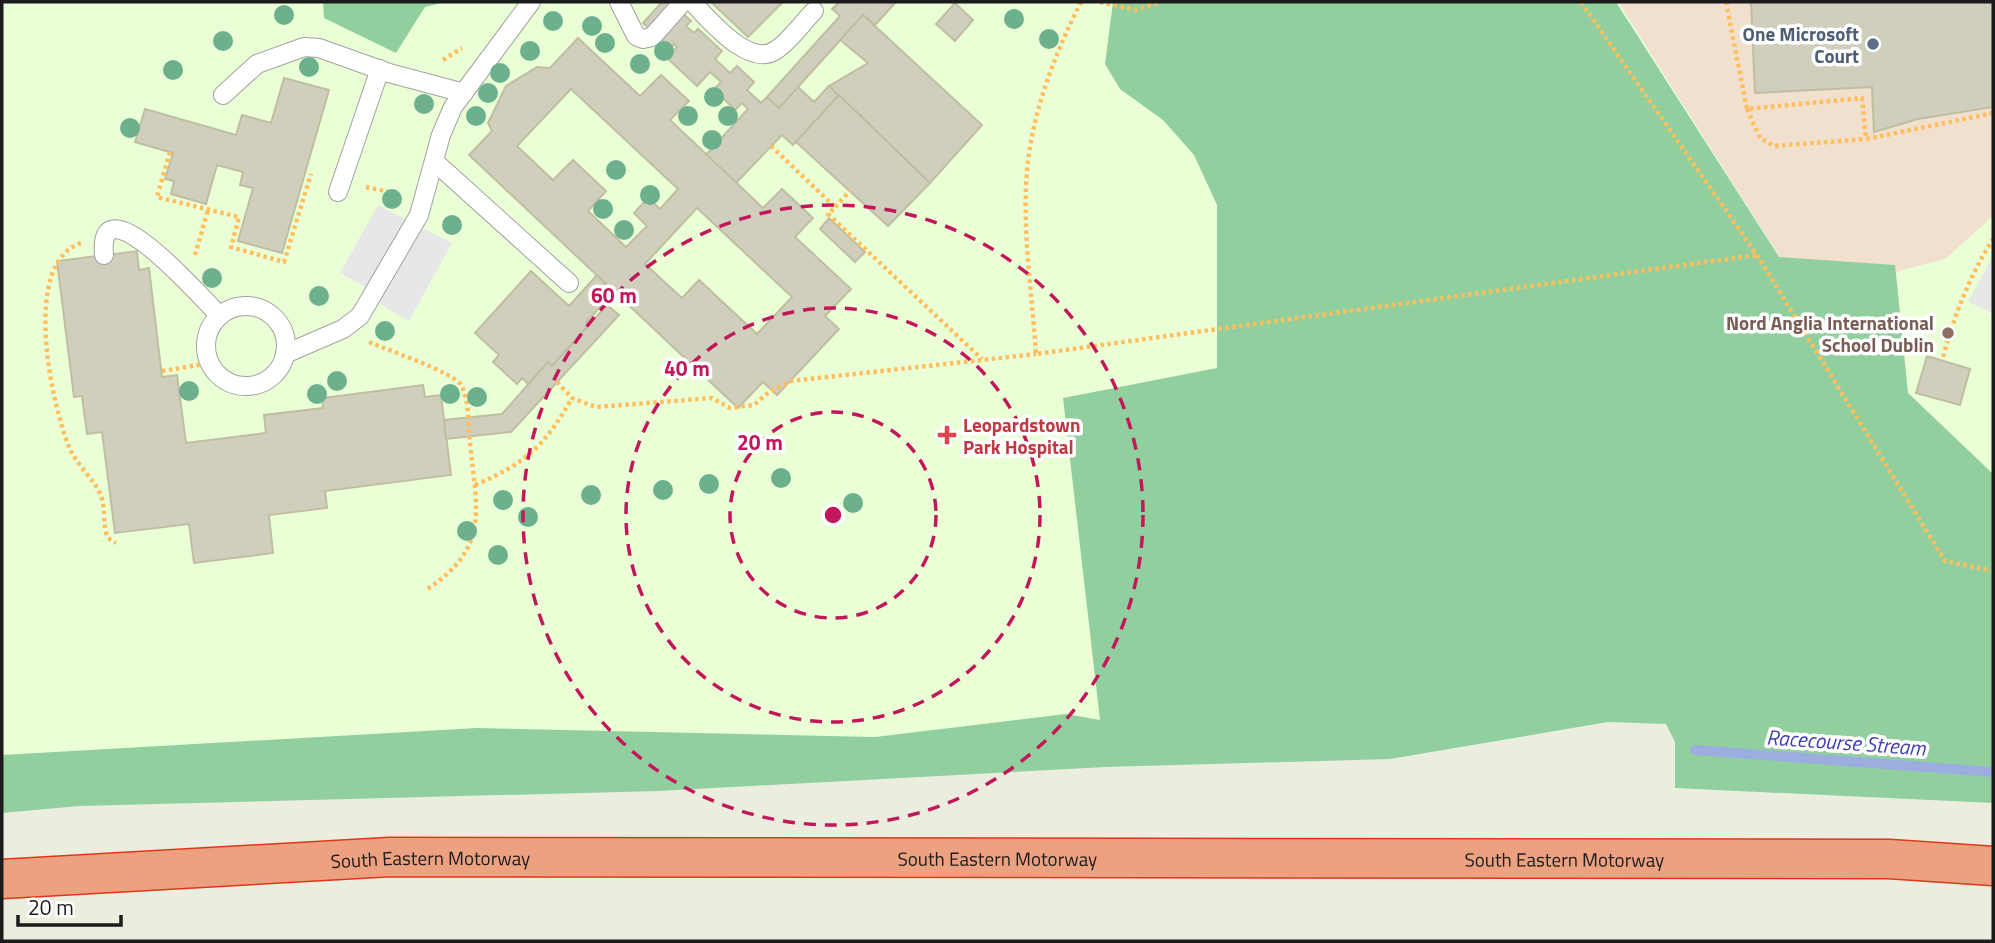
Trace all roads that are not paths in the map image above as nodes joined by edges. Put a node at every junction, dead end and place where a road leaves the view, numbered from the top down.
1 (531, 2) edge
2 (619, 2) edge
3 (683, 2) edge
4 (692, 2) edge
5 (814, 11) dead end
6 (380, 69) junction
7 (464, 93) junction
8 (223, 95) dead end
9 (435, 162) junction
10 (338, 192) dead end
11 (104, 255) dead end
12 (569, 283) dead end
13 (220, 316) junction
14 (285, 355) junction
15 (1993, 866) edge
16 (2, 879) edge

1 - 7 lane
2 - 3 lane
4 - 5 lane
6 - 7 lane
6 - 8 lane
6 - 10 lane
7 - 9 lane
9 - 12 lane
9 - 14 lane
11 - 13 lane
13 - 14 lane
13 - 14 lane
15 - 16 highway, South Eastern Motorway

